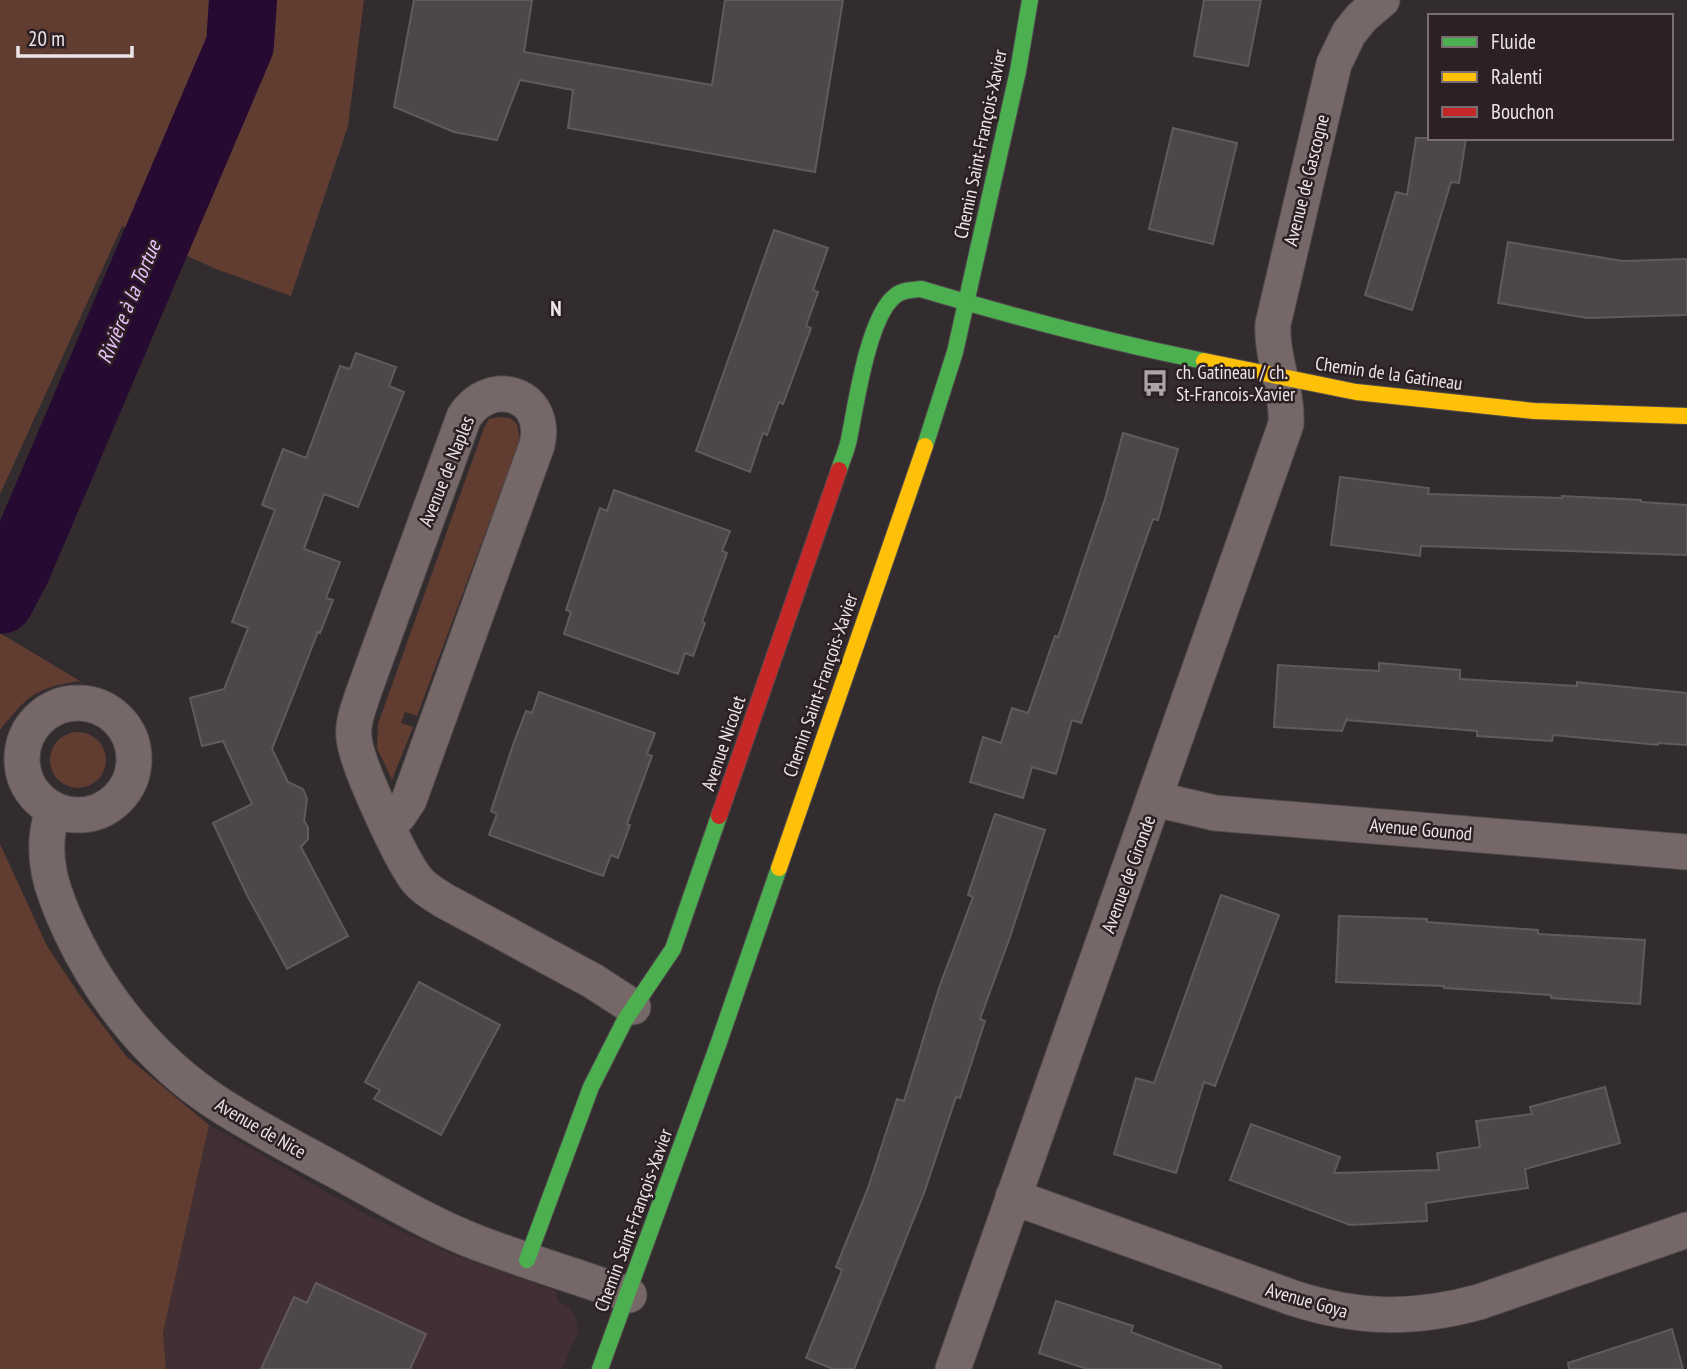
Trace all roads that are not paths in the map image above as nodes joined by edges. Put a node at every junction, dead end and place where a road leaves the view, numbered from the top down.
1 (1030, 0) edge
2 (1382, 0) edge
3 (968, 302) junction
4 (1280, 377) junction
5 (1687, 416) edge
6 (1156, 797) junction
7 (53, 811) dead end
8 (388, 825) junction
9 (1687, 852) edge
10 (633, 1007) junction
11 (1013, 1197) junction
12 (1687, 1230) edge
13 (527, 1261) junction
14 (629, 1295) junction
15 (600, 1369) edge
16 (953, 1369) edge

1 - 3 street, Chemin Saint-François-Xavier
2 - 4 street, Avenue de Gascogne
3 - 4 street, Chemin de la Gatineau
3 - 10 street, Avenue Nicolet
3 - 14 street, Chemin Saint-François-Xavier
4 - 5 street, Chemin de la Gatineau
4 - 6 street, Avenue de Gironde
6 - 9 street, Avenue Gounod
6 - 11 street, Avenue de Gironde
7 - 13 street, Avenue de Nice
8 - 8 street, Avenue de Naples
8 - 10 street, Avenue de Naples
10 - 13 street, Avenue Nicolet
11 - 12 street, Avenue Goya
11 - 16 street, Avenue de Gironde
13 - 14 street, Avenue de Nice
14 - 15 street, Chemin Saint-François-Xavier

